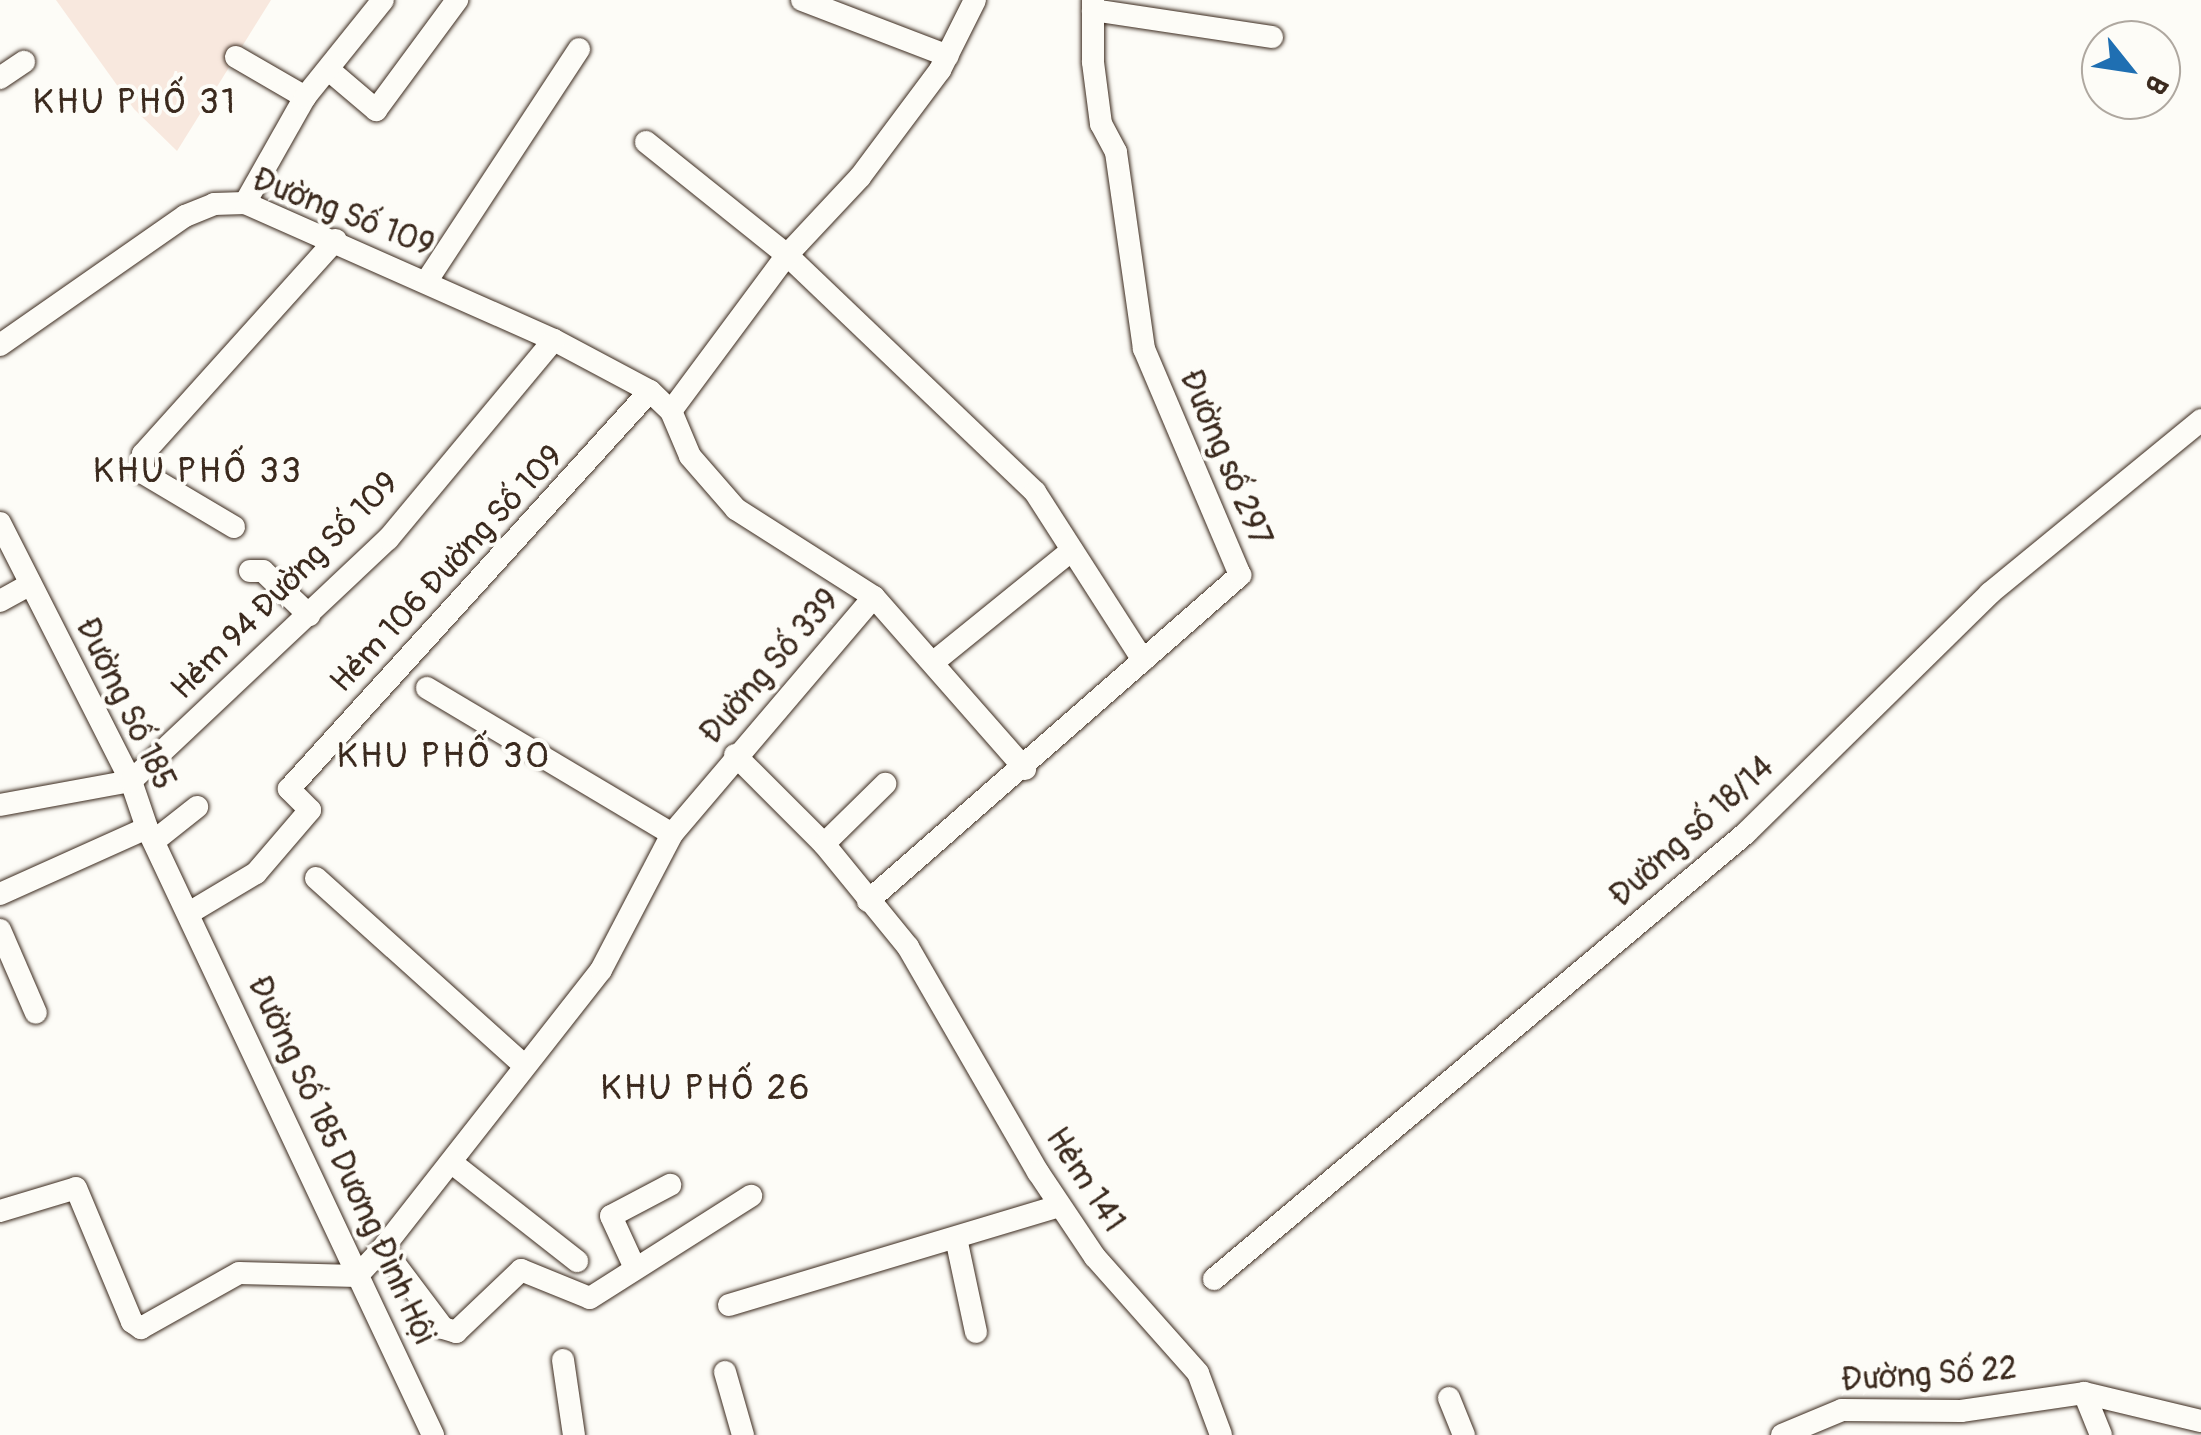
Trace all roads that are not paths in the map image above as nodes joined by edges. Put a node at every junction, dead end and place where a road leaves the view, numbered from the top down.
1 (383, 0) edge
2 (457, 0) edge
3 (802, 0) edge
4 (976, 0) edge
5 (1093, 5) edge
6 (1272, 37) dead end
7 (579, 48) dead end
8 (948, 56) junction
9 (236, 57) dead end
10 (24, 62) dead end
11 (329, 70) junction
12 (0, 78) edge
13 (305, 97) junction
14 (646, 142) dead end
15 (245, 203) junction
16 (336, 240) junction
17 (787, 255) junction
18 (428, 279) junction
19 (554, 340) junction
20 (0, 345) edge
21 (650, 391) junction
22 (671, 411) junction
23 (2201, 420) edge
24 (0, 523) edge
25 (234, 527) dead end
26 (1072, 550) junction
27 (250, 571) dead end
28 (31, 584) junction
29 (874, 597) junction
30 (0, 601) edge
31 (308, 615) junction
32 (1143, 660) junction
33 (935, 661) junction
34 (426, 688) dead end
35 (735, 755) junction
36 (1025, 768) junction
37 (132, 781) junction
38 (885, 784) dead end
39 (0, 805) edge
40 (197, 808) dead end
41 (150, 834) junction
42 (672, 834) junction
43 (824, 844) junction
44 (316, 878) dead end
45 (0, 894) edge
46 (868, 901) junction
47 (190, 913) junction
48 (0, 930) edge
49 (36, 1013) dead end
50 (525, 1066) junction
51 (452, 1162) junction
52 (670, 1185) dead end
53 (751, 1196) dead end
54 (1060, 1206) junction
55 (0, 1212) edge
56 (956, 1238) junction
57 (383, 1248) junction
58 (577, 1260) dead end
59 (634, 1266) junction
60 (356, 1276) junction
61 (1214, 1279) dead end
62 (729, 1305) dead end
63 (976, 1332) dead end
64 (562, 1360) dead end
65 (725, 1372) dead end
66 (2084, 1392) junction
67 (1449, 1398) dead end
68 (1944, 1412) junction
69 (2201, 1421) edge
70 (433, 1435) edge
71 (574, 1435) edge
72 (743, 1435) edge
73 (1220, 1435) edge
74 (1464, 1435) edge
75 (1782, 1435) edge
76 (1951, 1435) edge
77 (2101, 1435) edge

1 - 11 street
2 - 11 street
3 - 8 street
4 - 8 street
5 - 6 street
5 - 32 street, Đường số 297
7 - 18 street
8 - 17 street
9 - 13 street
10 - 12 street
11 - 13 street
13 - 15 street
14 - 17 street
15 - 16 street, Đường Số 109
15 - 20 street, Đường Số 109
16 - 18 street, Đường Số 109
16 - 25 street
17 - 22 street
17 - 26 street
18 - 19 street, Đường Số 109
19 - 21 street, Đường Số 109
19 - 31 street, Hẻm 94 Đường Số 109
21 - 22 street, Đường Số 109
21 - 47 street, Hẻm 106 Đường Số 109
22 - 29 street, Đường Số 339
23 - 61 street, Đường số 18/14
24 - 28 street, Đường Số 185
26 - 32 street
26 - 33 street
27 - 31 street
28 - 30 street
28 - 37 street, Đường Số 185
29 - 33 street
29 - 35 street, Đường Số 339
31 - 37 street, Hẻm 94 Đường Số 109
32 - 36 street, Đường số 297
33 - 36 street
34 - 42 street
35 - 42 street, Đường Số 339
35 - 43 street, Hẻm 141
36 - 46 street, Đường số 297
37 - 39 street
37 - 41 street, Đường Số 185
38 - 43 street
40 - 41 street
41 - 45 street
41 - 47 street, Đường Số 185
42 - 50 street, Đường Số 339
43 - 46 street, Hẻm 141
44 - 50 street
46 - 54 street, Hẻm 141
47 - 60 street, Đường Số 185 Dương Đình Hội
48 - 49 street
50 - 51 street, Đường Số 339
51 - 57 street, Đường Số 339
51 - 58 street
52 - 59 street
53 - 59 street
54 - 56 street
54 - 73 street, Hẻm 141
55 - 60 street
56 - 62 street
56 - 63 street
57 - 59 street
57 - 60 street, Đường Số 339
60 - 70 street, Đường Số 185 Dương Đình Hội
64 - 71 street
65 - 72 street
66 - 68 street, Đường Số 22
66 - 69 street, Đường Số 22
66 - 77 street
67 - 74 street
68 - 75 street, Đường Số 22
68 - 76 street

